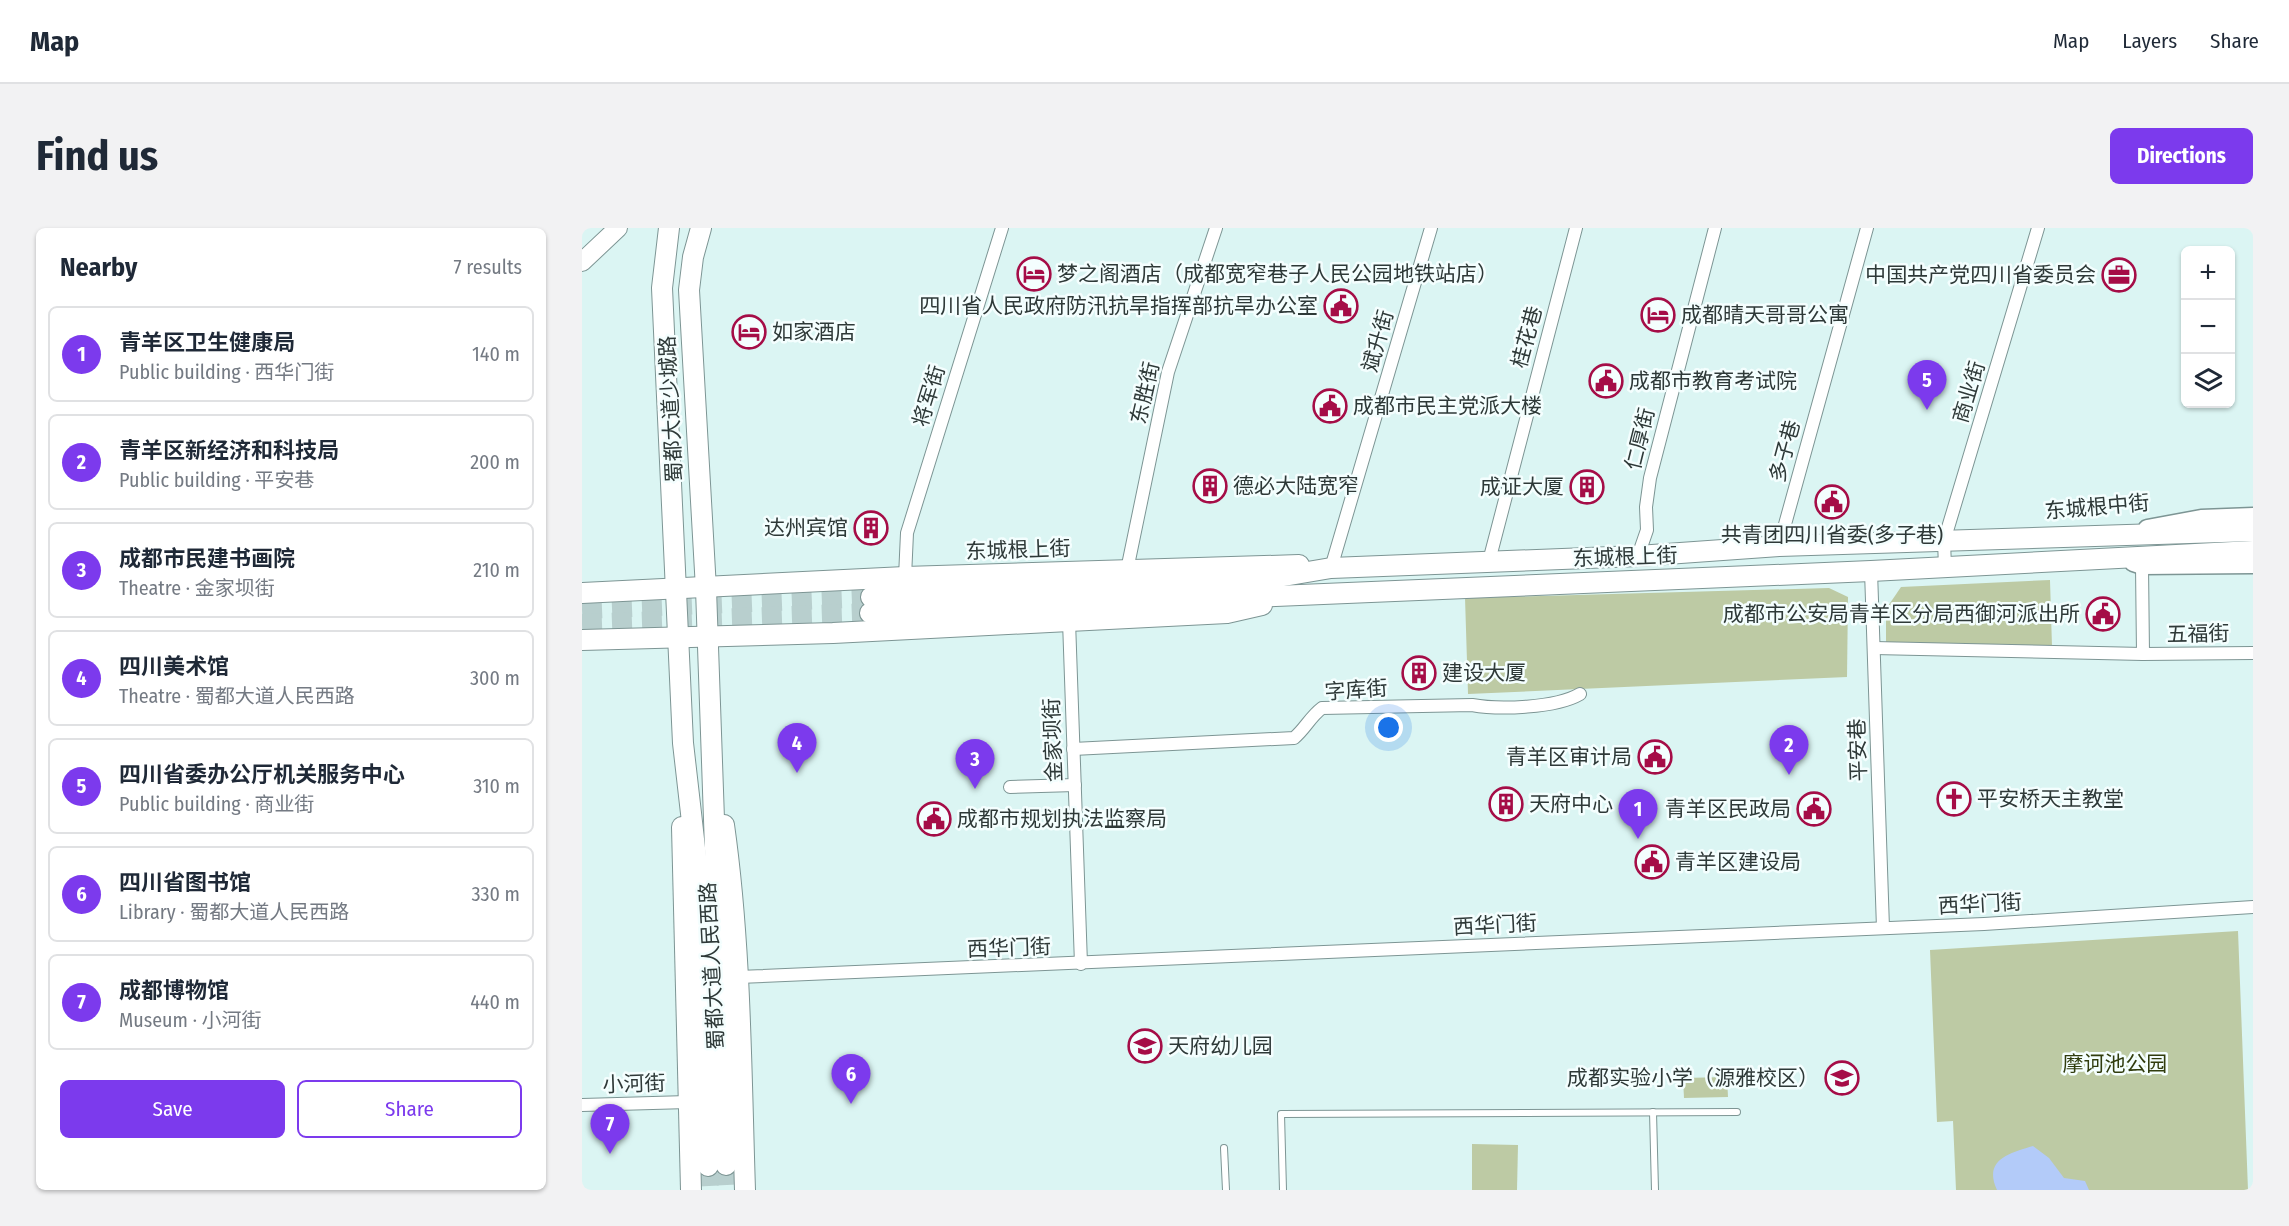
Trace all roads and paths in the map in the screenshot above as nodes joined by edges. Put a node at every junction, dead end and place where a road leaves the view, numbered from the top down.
1 (618, 228) edge
2 (669, 228) edge
3 (701, 228) edge
4 (1002, 228) edge
5 (1216, 228) edge
6 (1431, 228) edge
7 (1576, 228) edge
8 (1715, 228) edge
9 (1867, 228) edge
10 (2038, 228) edge
11 (582, 262) edge
12 (2253, 516) edge
13 (2253, 531) edge
14 (2116, 534) junction
15 (1944, 541) junction
16 (1779, 546) junction
17 (2253, 550) edge
18 (1638, 556) junction
19 (2120, 559) junction
20 (1489, 561) junction
21 (2253, 565) edge
22 (2142, 566) junction
23 (1945, 567) junction
24 (1331, 568) junction
25 (1127, 570) junction
26 (1871, 571) junction
27 (905, 577) junction
28 (675, 589) junction
29 (706, 589) junction
30 (582, 593) edge
31 (1307, 595) junction
32 (1069, 621) junction
33 (708, 636) junction
34 (677, 639) junction
35 (582, 640) edge
36 (1874, 648) junction
37 (2253, 653) edge
38 (2143, 654) junction
39 (1580, 694) dead end
40 (712, 742) junction
41 (683, 743) junction
42 (1073, 749) junction
43 (1075, 785) junction
44 (1010, 787) dead end
45 (2253, 907) edge
46 (1883, 927) junction
47 (1081, 964) junction
48 (738, 977) junction
49 (688, 1102) junction
50 (582, 1105) edge
51 (1653, 1112) junction
52 (1737, 1112) dead end
53 (1224, 1148) dead end
54 (744, 1184) edge
55 (694, 1187) edge
56 (727, 1190) edge
57 (1226, 1190) edge
58 (1283, 1190) edge
59 (1655, 1190) edge

1 - 11 main road
2 - 28 main road, 蜀都大道少城路
3 - 29 main road, 蜀都大道少城路
4 - 27 street, 将军街
5 - 25 street, 东胜街
6 - 24 street, 斌升街
7 - 20 street, 桂花巷
8 - 18 street, 仁厚街
9 - 16 street, 多子巷
10 - 15 street, 商业街
12 - 14 street, 东城根中街
13 - 14 main road
14 - 15 main road, 东城根中街
15 - 16 main road, 东城根上街
15 - 23 street, 商业街
16 - 18 main road, 东城根上街
17 - 19 main road
18 - 20 main road, 东城根上街
19 - 22 street
19 - 23 main road
20 - 24 main road, 东城根上街
21 - 22 street
22 - 38 street, 五福街
23 - 26 main road, 东城根上街
24 - 25 main road, 东城根上街
24 - 31 main road, 东城根上街
25 - 27 main road, 东城根上街
26 - 31 main road, 东城根上街
26 - 36 street, 平安巷
27 - 29 main road, 东城根上街
28 - 29 main road, 东城根上街
28 - 30 main road, 东城根上街
28 - 34 main road, 蜀都大道人民西路
29 - 33 main road, 蜀都大道人民西路
31 - 32 main road, 东城根上街
32 - 33 main road, 东城根上街
32 - 42 street, 金家坝街
33 - 34 main road, 东城根上街
33 - 40 main road, 蜀都大道人民西路
34 - 35 main road, 东城根上街
34 - 41 main road, 蜀都大道人民西路
36 - 38 street, 五福街
36 - 46 street, 平安巷
37 - 38 street, 五福街
39 - 42 street, 字库街
40 - 41 main road, 蜀都大道人民西路
40 - 48 main road, 蜀都大道人民西路
41 - 49 main road, 蜀都大道人民西路
42 - 43 street, 金家坝街
43 - 44 street
43 - 47 street, 金家坝街
45 - 46 street, 西华门街
46 - 47 street, 西华门街
47 - 48 street, 西华门街
48 - 54 main road, 蜀都大道人民西路
49 - 50 street, 小河街
49 - 55 main road, 蜀都大道人民西路
51 - 52 lane
51 - 58 lane
51 - 59 lane
53 - 57 lane
54 - 56 main road

